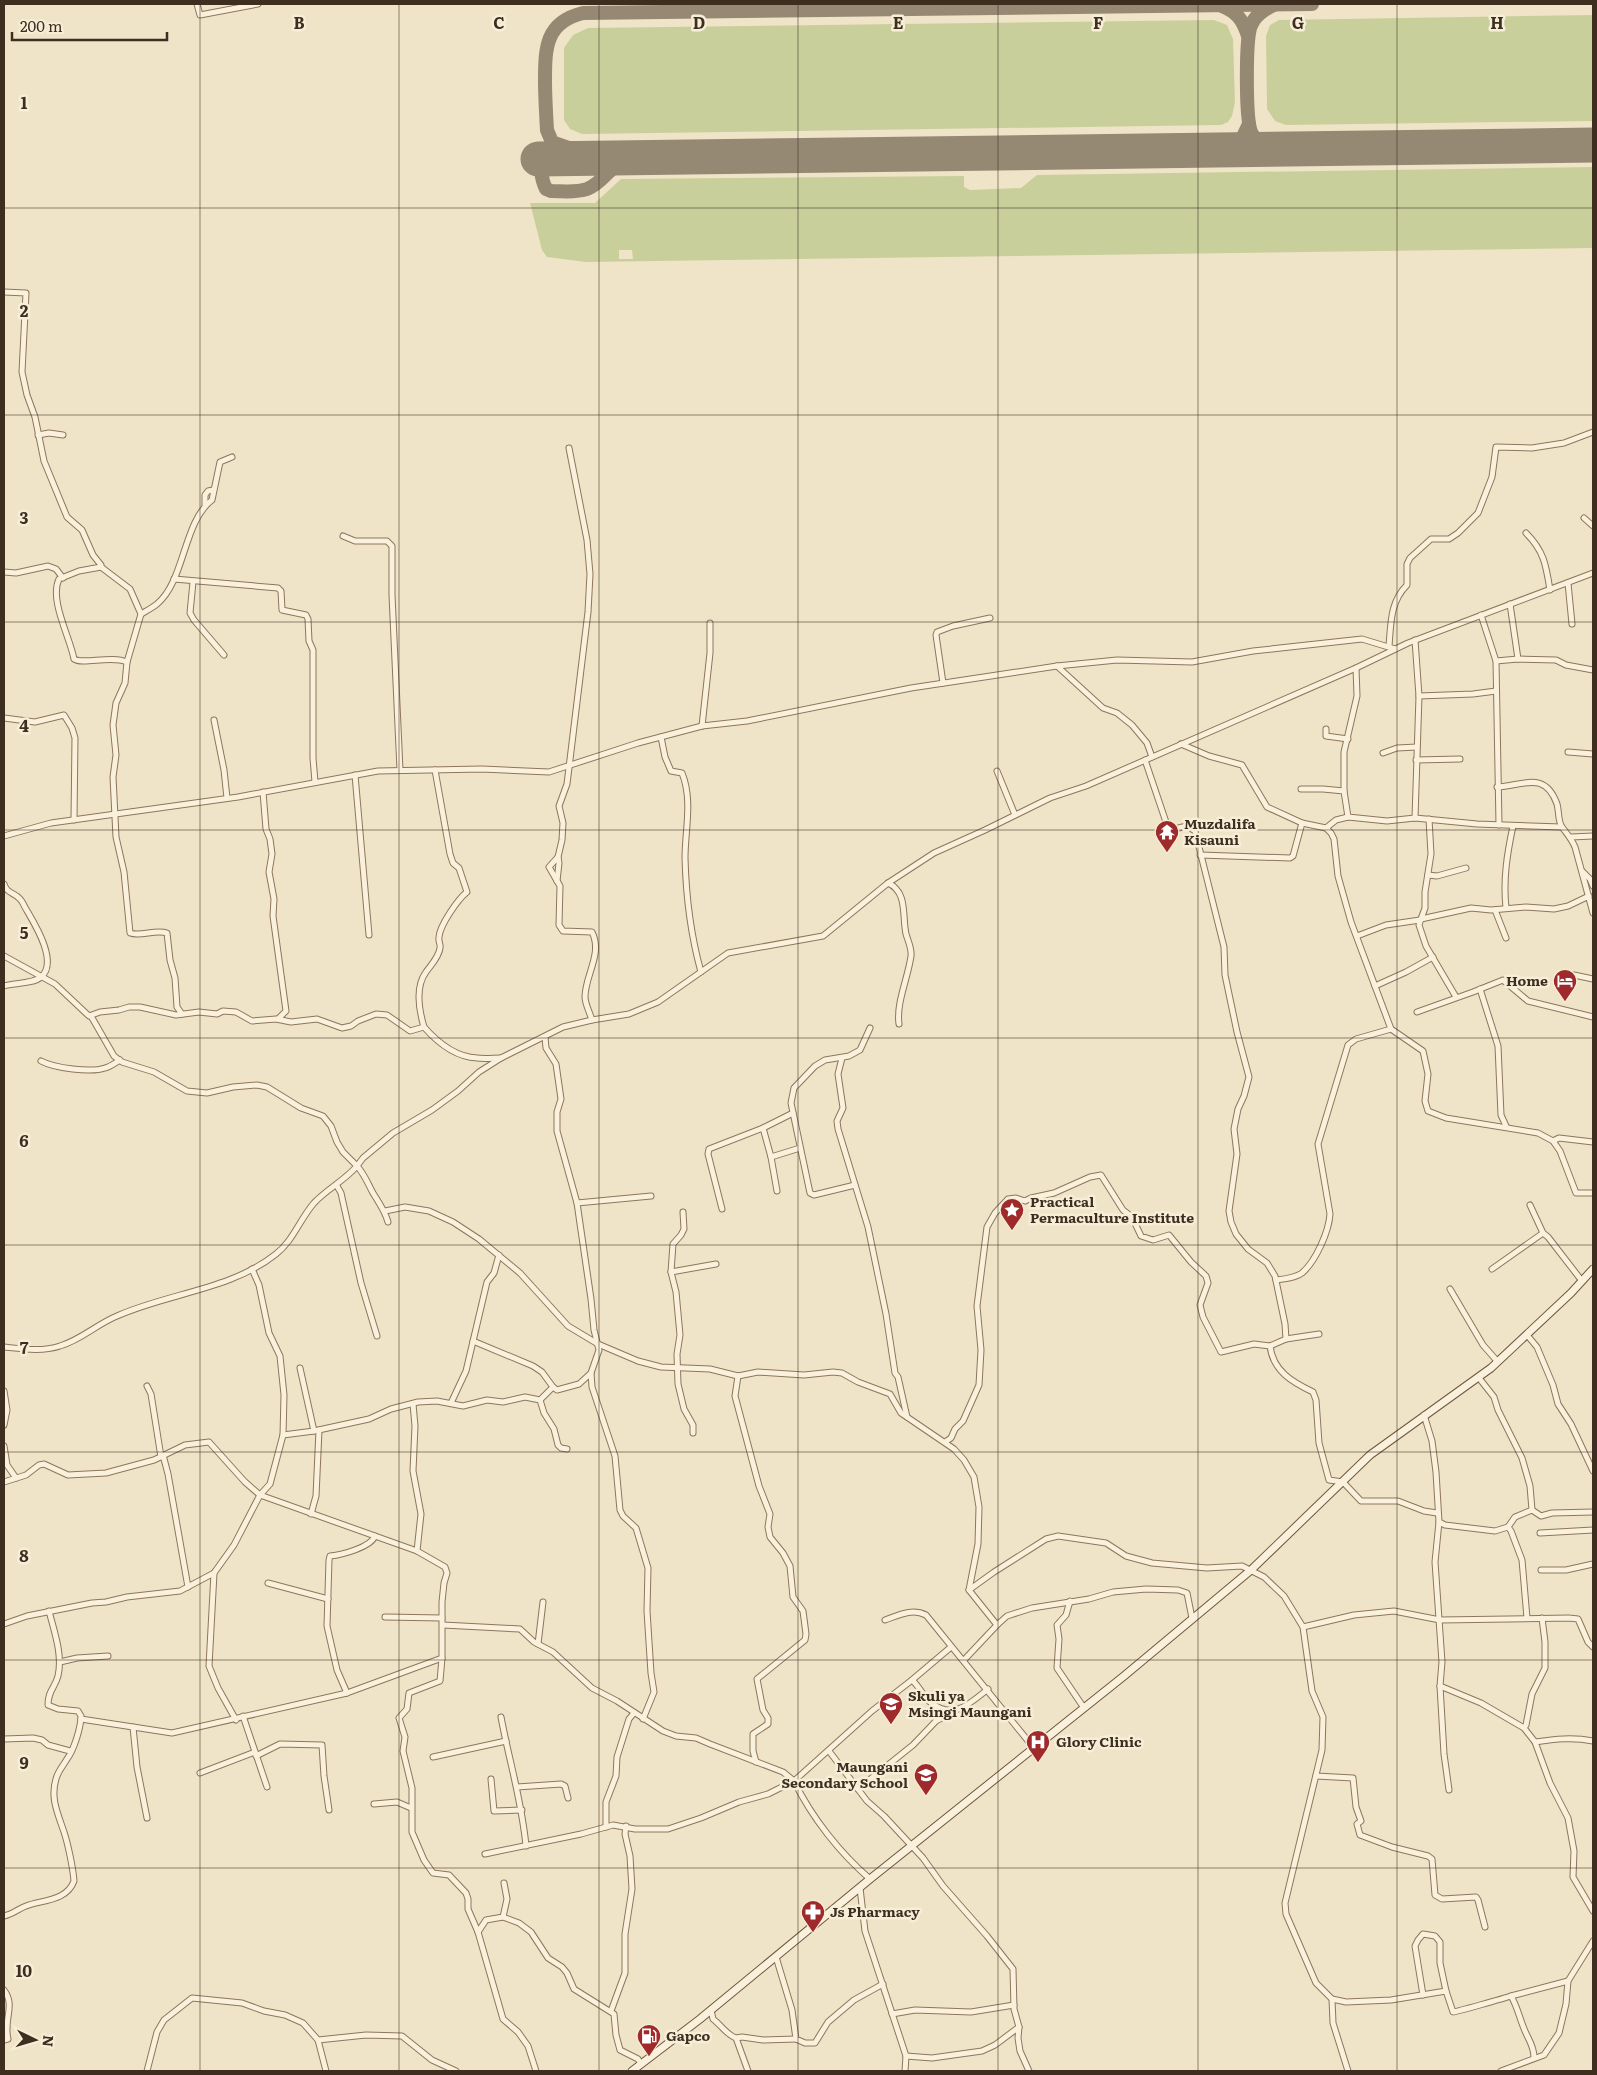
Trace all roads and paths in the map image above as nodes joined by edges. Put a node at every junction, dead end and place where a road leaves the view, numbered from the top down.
1 (197, 4) edge
2 (258, 4) edge
3 (4, 292) edge
4 (1593, 432) edge
5 (38, 435) junction
6 (62, 435) dead end
7 (570, 448) dead end
8 (232, 457) dead end
9 (1584, 518) dead end
10 (1593, 526) edge
11 (1526, 532) dead end
12 (343, 536) dead end
13 (101, 568) junction
14 (4, 572) edge
15 (1593, 573) edge
16 (64, 578) junction
17 (174, 579) junction
18 (193, 582) junction
19 (1568, 582) junction
20 (1550, 590) junction
21 (1510, 604) junction
22 (140, 614) junction
23 (1481, 615) junction
24 (990, 618) dead end
25 (710, 623) dead end
26 (1572, 624) dead end
27 (1416, 640) junction
28 (1389, 646) junction
29 (1395, 649) junction
30 (224, 655) dead end
31 (1518, 659) junction
32 (128, 662) junction
33 (1496, 662) junction
34 (1057, 666) junction
35 (1356, 668) junction
36 (1593, 670) edge
37 (943, 683) junction
38 (1496, 691) junction
39 (1419, 696) junction
40 (4, 718) edge
41 (214, 720) dead end
42 (702, 726) junction
43 (1326, 729) dead end
44 (661, 737) junction
45 (1348, 739) junction
46 (1181, 744) junction
47 (1417, 747) junction
48 (1568, 752) dead end
49 (1384, 753) dead end
50 (1593, 754) edge
51 (1152, 757) junction
52 (1460, 759) dead end
53 (1145, 760) junction
54 (1416, 760) junction
55 (570, 765) junction
56 (400, 770) junction
57 (435, 770) junction
58 (996, 771) dead end
59 (355, 775) junction
60 (315, 782) junction
61 (1497, 787) junction
62 (1301, 789) dead end
63 (1344, 791) junction
64 (263, 792) junction
65 (227, 798) junction
66 (116, 814) junction
67 (1015, 815) junction
68 (1348, 817) junction
69 (1415, 818) junction
70 (1429, 819) junction
71 (74, 820) junction
72 (1302, 823) junction
73 (1500, 825) junction
74 (1513, 826) junction
75 (1561, 826) junction
76 (1326, 828) junction
77 (4, 836) edge
78 (1593, 836) edge
79 (1571, 837) junction
80 (1200, 855) junction
81 (558, 857) junction
82 (1466, 868) dead end
83 (1582, 872) junction
84 (1428, 876) junction
85 (557, 881) junction
86 (888, 883) junction
87 (4, 884) edge
88 (1593, 886) edge
89 (1589, 896) junction
90 (1506, 908) junction
91 (1495, 910) junction
92 (1593, 913) edge
93 (1421, 919) junction
94 (369, 935) dead end
95 (1357, 936) junction
96 (1506, 938) dead end
97 (4, 956) edge
98 (1432, 957) junction
99 (701, 972) junction
100 (1574, 975) dead end
101 (41, 977) junction
102 (1593, 979) edge
103 (4, 986) edge
104 (1375, 986) junction
105 (1480, 989) junction
106 (1456, 997) junction
107 (1417, 1012) dead end
108 (182, 1014) junction
109 (91, 1016) junction
110 (1593, 1017) edge
111 (278, 1020) junction
112 (592, 1020) junction
113 (900, 1024) dead end
114 (424, 1027) junction
115 (870, 1028) dead end
116 (1391, 1029) junction
117 (545, 1037) junction
118 (501, 1058) junction
119 (842, 1058) junction
120 (120, 1060) junction
121 (41, 1061) dead end
122 (793, 1113) junction
123 (1506, 1126) junction
124 (763, 1128) junction
125 (1554, 1141) junction
126 (1593, 1142) edge
127 (800, 1148) junction
128 (771, 1157) junction
129 (357, 1166) junction
130 (854, 1185) junction
131 (336, 1186) junction
132 (777, 1191) dead end
133 (1593, 1193) edge
134 (651, 1196) dead end
135 (577, 1203) junction
136 (1530, 1205) dead end
137 (722, 1209) dead end
138 (385, 1211) junction
139 (683, 1212) dead end
140 (388, 1222) dead end
141 (1543, 1233) junction
142 (499, 1256) junction
143 (716, 1264) dead end
144 (252, 1269) junction
145 (1492, 1269) dead end
146 (1593, 1269) edge
147 (670, 1272) junction
148 (1276, 1280) junction
149 (1582, 1281) junction
150 (1450, 1289) dead end
151 (1319, 1334) dead end
152 (1527, 1335) junction
153 (377, 1336) dead end
154 (1286, 1339) junction
155 (472, 1341) junction
156 (598, 1344) junction
157 (1270, 1346) junction
158 (4, 1347) edge
159 (1498, 1362) junction
160 (676, 1367) junction
161 (300, 1368) dead end
162 (591, 1373) junction
163 (738, 1376) junction
164 (1479, 1378) junction
165 (147, 1386) dead end
166 (553, 1387) junction
167 (4, 1391) edge
168 (540, 1400) junction
169 (452, 1403) junction
170 (413, 1404) junction
171 (1424, 1415) junction
172 (906, 1416) junction
173 (4, 1425) edge
174 (316, 1431) junction
175 (694, 1433) dead end
176 (283, 1435) junction
177 (945, 1442) junction
178 (4, 1446) edge
179 (567, 1449) dead end
180 (162, 1456) junction
181 (1593, 1471) edge
182 (16, 1478) junction
183 (1329, 1480) junction
184 (4, 1482) edge
185 (1343, 1482) junction
186 (1336, 1488) junction
187 (260, 1495) junction
188 (1532, 1510) junction
189 (1593, 1512) edge
190 (1437, 1513) junction
191 (311, 1514) junction
192 (1439, 1522) junction
193 (1508, 1527) junction
194 (1593, 1530) edge
195 (1540, 1533) dead end
196 (375, 1536) junction
197 (417, 1551) junction
198 (1593, 1564) edge
199 (1252, 1570) junction
200 (1541, 1570) dead end
201 (214, 1573) junction
202 (268, 1583) dead end
203 (188, 1587) junction
204 (969, 1590) junction
205 (328, 1599) junction
206 (543, 1602) dead end
207 (1070, 1602) junction
208 (49, 1611) junction
209 (385, 1617) dead end
210 (442, 1618) junction
211 (1192, 1618) junction
212 (1527, 1618) junction
213 (1542, 1618) junction
214 (885, 1620) dead end
215 (1440, 1620) junction
216 (4, 1624) edge
217 (443, 1625) junction
218 (997, 1625) junction
219 (1303, 1626) junction
220 (538, 1644) junction
221 (951, 1647) junction
222 (1593, 1647) edge
223 (108, 1656) dead end
224 (442, 1658) junction
225 (964, 1660) junction
226 (60, 1662) junction
227 (912, 1680) junction
228 (1440, 1686) junction
229 (988, 1689) junction
230 (347, 1692) junction
231 (1084, 1708) junction
232 (955, 1711) junction
233 (634, 1713) junction
234 (243, 1716) junction
235 (501, 1717) dead end
236 (81, 1719) junction
237 (643, 1719) junction
238 (236, 1720) junction
239 (133, 1727) junction
240 (1524, 1728) junction
241 (4, 1739) edge
242 (506, 1741) junction
243 (1593, 1741) edge
244 (1535, 1742) junction
245 (1034, 1746) junction
246 (70, 1751) junction
247 (829, 1751) junction
248 (255, 1754) junction
249 (434, 1757) dead end
250 (756, 1762) junction
251 (200, 1773) dead end
252 (1316, 1776) junction
253 (490, 1779) dead end
254 (794, 1781) junction
255 (267, 1787) dead end
256 (517, 1787) junction
257 (858, 1789) junction
258 (1449, 1790) dead end
259 (568, 1798) dead end
260 (374, 1804) dead end
261 (411, 1808) junction
262 (329, 1810) dead end
263 (522, 1810) junction
264 (147, 1818) dead end
265 (626, 1826) junction
266 (606, 1827) junction
267 (526, 1846) junction
268 (912, 1846) junction
269 (485, 1854) dead end
270 (870, 1879) junction
271 (504, 1884) dead end
272 (860, 1888) junction
273 (1593, 1910) edge
274 (4, 1916) edge
275 (503, 1917) junction
276 (1484, 1927) dead end
277 (478, 1932) junction
278 (1593, 1941) edge
279 (776, 1956) junction
280 (1568, 1981) junction
281 (884, 1984) junction
282 (4, 1990) edge
283 (1446, 1991) junction
284 (1423, 1995) junction
285 (1511, 1996) junction
286 (1332, 1999) junction
287 (1014, 2005) junction
288 (711, 2010) junction
289 (611, 2011) junction
290 (892, 2014) junction
291 (1019, 2027) junction
292 (736, 2038) junction
293 (796, 2039) junction
294 (4, 2040) edge
295 (318, 2040) junction
296 (906, 2056) junction
297 (1534, 2057) junction
298 (640, 2064) junction
299 (146, 2071) edge
300 (326, 2071) edge
301 (456, 2071) edge
302 (536, 2071) edge
303 (632, 2071) edge
304 (748, 2071) edge
305 (905, 2071) edge
306 (1028, 2071) edge
307 (1348, 2071) edge
308 (1501, 2071) edge

1 - 2 street
3 - 5 street
4 - 28 street
5 - 6 street
5 - 13 street
7 - 55 street
8 - 17 street
9 - 10 street
11 - 20 street
12 - 56 street
13 - 16 street
13 - 22 street
14 - 16 street
15 - 19 street
16 - 32 street
17 - 18 street
17 - 22 street
18 - 30 street
18 - 60 street
19 - 20 street
19 - 26 street
20 - 21 street
21 - 23 street
21 - 31 street
22 - 32 street
23 - 27 street
23 - 33 street
24 - 37 street
25 - 42 street
27 - 29 street
27 - 39 street
28 - 29 street
28 - 34 street
29 - 35 street
31 - 33 street
31 - 36 street
32 - 66 street
33 - 38 street
34 - 37 street
34 - 51 street
35 - 45 street
35 - 46 street
37 - 42 street
38 - 39 street
38 - 61 street
39 - 47 street
40 - 71 street
41 - 65 street
42 - 44 street
43 - 45 street
44 - 55 street
44 - 99 street
45 - 63 street
46 - 51 street
46 - 72 street
47 - 49 street
47 - 54 street
48 - 50 street
51 - 53 street
52 - 54 street
53 - 67 street
53 - 80 street
54 - 69 street
55 - 57 street
55 - 81 street
56 - 57 street
56 - 59 street
57 - 114 street
58 - 67 street
59 - 60 street
59 - 94 street
60 - 64 street
61 - 73 street
61 - 75 street
62 - 63 street
63 - 68 street
64 - 65 street
64 - 111 street
65 - 66 street
66 - 71 street
66 - 108 street
67 - 86 street
68 - 69 street
68 - 76 street
69 - 70 street
70 - 73 street
70 - 84 street
71 - 77 street
72 - 76 street
72 - 80 street
73 - 74 street
74 - 75 street
74 - 90 street
75 - 79 street
76 - 95 street
78 - 79 street
79 - 83 street
80 - 148 street
81 - 85 street
81 - 85 street
82 - 84 street
83 - 88 street
83 - 89 street
84 - 93 street
85 - 112 street
86 - 99 street
86 - 113 street
87 - 101 street
89 - 90 street
89 - 92 street
90 - 91 street
91 - 93 street
91 - 96 street
93 - 95 street
93 - 98 street
95 - 104 street
97 - 101 street
98 - 104 street
98 - 106 street
99 - 112 street
100 - 102 street
101 - 103 street
101 - 109 street
104 - 116 street
105 - 106 street
105 - 110 street
105 - 123 street
106 - 107 street
108 - 109 street
108 - 111 street
109 - 120 street
111 - 114 street
112 - 117 street
114 - 118 street
115 - 119 street
116 - 123 street
116 - 148 street
117 - 118 street
117 - 135 street
118 - 129 street
119 - 122 street
119 - 130 street
120 - 121 street
120 - 129 street
122 - 124 street
122 - 127 street
123 - 125 street
124 - 128 street
124 - 137 street
125 - 126 street
125 - 133 street
127 - 128 street
127 - 130 street
128 - 132 street
129 - 131 street
129 - 138 street
130 - 172 street
131 - 144 street
131 - 153 street
134 - 135 street
135 - 156 street
136 - 141 street
138 - 140 street
138 - 142 street
139 - 147 street
141 - 145 street
141 - 149 street
142 - 155 street
142 - 156 street
143 - 147 street
144 - 158 street
144 - 176 street
146 - 149 main road
147 - 160 street
148 - 154 street
149 - 152 main road
150 - 159 street
151 - 154 street
152 - 159 main road
152 - 181 street
154 - 157 street
155 - 166 street
155 - 169 street
156 - 160 street
156 - 162 street
157 - 177 street
157 - 183 street
159 - 164 main road
160 - 163 street
160 - 175 street
161 - 174 street
162 - 166 street
162 - 237 street
163 - 172 street
163 - 250 street
164 - 171 main road
164 - 188 street
165 - 180 street
166 - 168 street
167 - 173 street
168 - 169 street
168 - 179 street
169 - 170 street
170 - 174 street
170 - 197 street
171 - 185 main road
171 - 190 street
172 - 177 street
174 - 176 street
174 - 191 street
176 - 187 street
177 - 204 street
178 - 182 street
180 - 182 street
180 - 187 street
180 - 203 street
182 - 184 street
183 - 185 street
183 - 186 street
185 - 186 main road
185 - 190 street
186 - 199 main road
187 - 191 street
187 - 201 street
188 - 189 street
188 - 193 street
190 - 192 street
191 - 196 street
192 - 193 street
192 - 215 street
193 - 212 street
194 - 195 street
196 - 197 street
196 - 205 street
197 - 210 street
198 - 200 street
199 - 204 street
199 - 211 main road
199 - 219 street
201 - 203 street
201 - 238 street
202 - 205 street
203 - 208 street
204 - 218 street
205 - 230 street
206 - 220 street
207 - 211 street
207 - 218 street
207 - 231 street
208 - 216 street
208 - 226 street
209 - 210 street
210 - 217 street
211 - 231 main road
212 - 213 street
212 - 215 street
213 - 222 street
213 - 240 street
214 - 221 street
215 - 219 street
215 - 228 street
217 - 220 street
217 - 224 street
218 - 225 street
219 - 252 street
220 - 233 street
221 - 225 street
221 - 227 street
223 - 226 street
224 - 230 street
224 - 261 street
225 - 229 street
226 - 236 street
227 - 232 street
227 - 247 street
228 - 240 street
228 - 258 street
229 - 232 street
229 - 245 street
230 - 234 street
231 - 245 main road
232 - 257 street
233 - 237 street
233 - 266 street
234 - 238 street
234 - 248 street
235 - 242 street
236 - 239 street
236 - 246 street
237 - 250 street
238 - 239 street
239 - 264 street
240 - 244 street
241 - 246 street
242 - 249 street
242 - 256 street
243 - 244 street
244 - 273 street
245 - 268 main road
246 - 274 street
247 - 254 street
247 - 257 street
248 - 251 street
248 - 255 street
248 - 262 street
250 - 254 street
252 - 276 street
252 - 286 street
253 - 263 street
254 - 265 street
254 - 270 street
256 - 259 street
256 - 263 street
257 - 268 street
260 - 261 street
261 - 277 street
263 - 267 street
265 - 266 street
265 - 289 street
266 - 267 street
267 - 269 street
268 - 270 main road
268 - 287 street
270 - 272 main road
271 - 275 street
272 - 279 main road
272 - 281 street
275 - 277 street
275 - 289 street
277 - 302 street
278 - 280 street
279 - 288 main road
279 - 293 street
280 - 285 street
280 - 297 street
281 - 290 street
281 - 293 street
282 - 294 street
283 - 284 street
283 - 284 street
283 - 285 street
284 - 286 street
285 - 297 street
286 - 307 street
287 - 290 street
287 - 291 street
288 - 292 street
288 - 298 main road
289 - 298 street
290 - 296 street
291 - 296 street
291 - 306 street
292 - 293 street
292 - 304 street
295 - 299 street
295 - 300 street
295 - 301 street
296 - 305 street
297 - 308 street
298 - 303 main road

